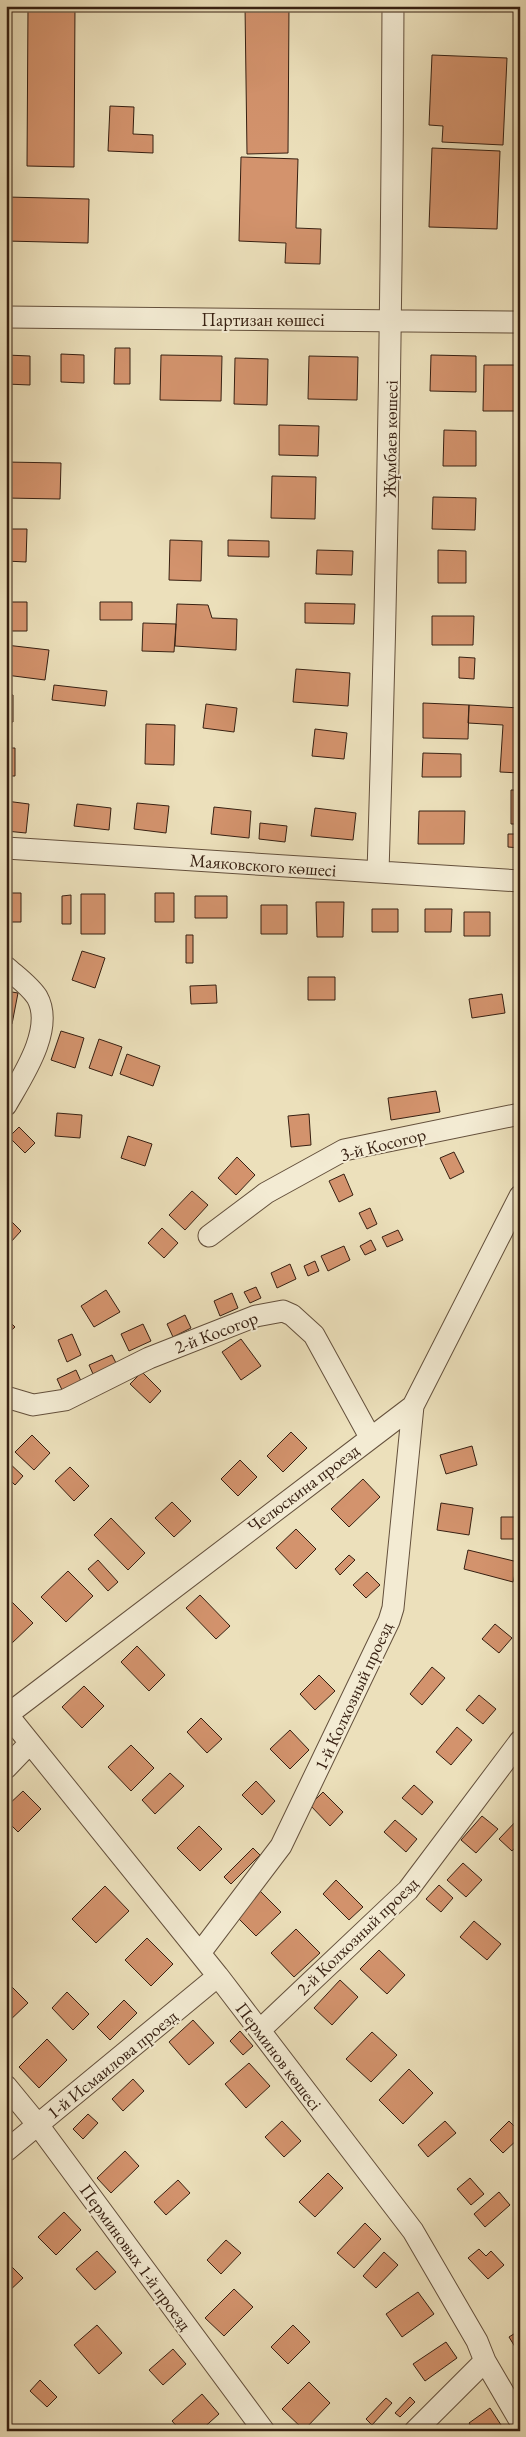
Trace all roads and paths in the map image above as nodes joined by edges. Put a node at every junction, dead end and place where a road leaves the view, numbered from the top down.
1 (393, 6) edge
2 (6, 317) edge
3 (392, 320) junction
4 (520, 322) edge
5 (6, 848) edge
6 (378, 872) junction
7 (520, 881) edge
8 (6, 967) edge
9 (6, 1104) edge
10 (520, 1114) edge
11 (520, 1196) edge
12 (209, 1236) dead end
13 (6, 1397) edge
14 (413, 1406) junction
15 (370, 1437) junction
16 (7, 1714) edge
17 (520, 1741) edge
18 (30, 1743) junction
19 (6, 1768) edge
20 (200, 1954) junction
21 (218, 1976) junction
22 (260, 2030) junction
23 (6, 2086) edge
24 (38, 2125) junction
25 (6, 2151) edge
26 (485, 2361) junction
27 (520, 2421) edge
28 (264, 2431) edge
29 (415, 2431) edge

1 - 3 street, Жұмбаев көшесі
2 - 3 street, Партизан көшесі
3 - 4 street, Партизан көшесі
3 - 6 street, Жұмбаев көшесі
5 - 6 street, Маяковского көшесі
6 - 7 street, Маяковского көшесі
8 - 9 street
10 - 12 street, 3-й Косогор
11 - 14 street, Челюскина проезд
13 - 15 street, 2-й Косогор
14 - 15 street, Челюскина проезд
14 - 20 street, 1-й Колхозный проезд
15 - 16 street, Челюскина проезд
16 - 18 street, Перминов көшесі
17 - 22 street, 2-й Колхозный проезд
18 - 19 street
18 - 20 street, Перминов көшесі
20 - 21 street, Перминов көшесі
21 - 22 street, Перминов көшесі
21 - 24 street, 1-й Исмаилова проезд
22 - 26 street, Перминов көшесі
23 - 24 street, Перминовых 1-й проезд
24 - 25 street, 1-й Исмаилова проезд
24 - 28 street, Перминовых 1-й проезд
26 - 27 street, Перминов көшесі
26 - 29 street

